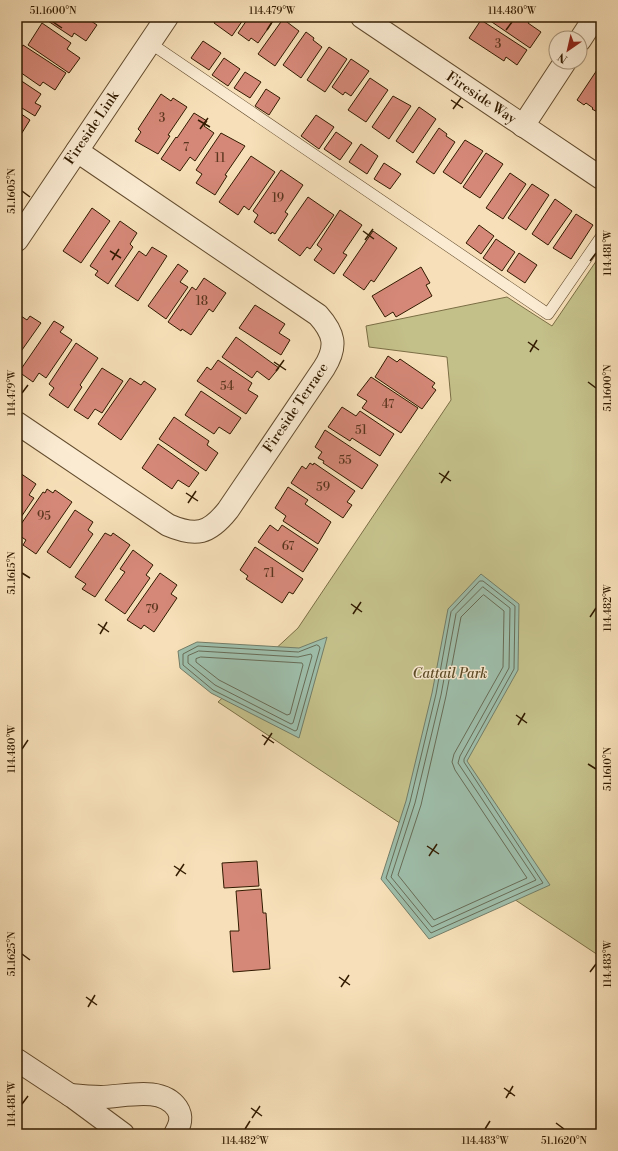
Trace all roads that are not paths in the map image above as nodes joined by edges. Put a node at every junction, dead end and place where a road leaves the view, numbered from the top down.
1 (167, 17) edge
2 (362, 17) edge
3 (595, 17) edge
4 (587, 30) edge
5 (150, 43) junction
6 (560, 70) edge
7 (523, 126) junction
8 (77, 151) junction
9 (601, 178) edge
10 (601, 237) edge
11 (17, 240) edge
12 (17, 423) edge
13 (17, 1060) edge
14 (70, 1095) junction
15 (123, 1134) edge
16 (175, 1134) edge

1 - 5 street, Fireside Link
2 - 7 street, Fireside Way
3 - 4 street
5 - 8 street, Fireside Link
5 - 10 lane
6 - 7 street
7 - 9 street, Fireside Way
8 - 11 street, Fireside Link
8 - 12 street, Fireside Terrace
13 - 14 street
14 - 15 street
14 - 16 street

